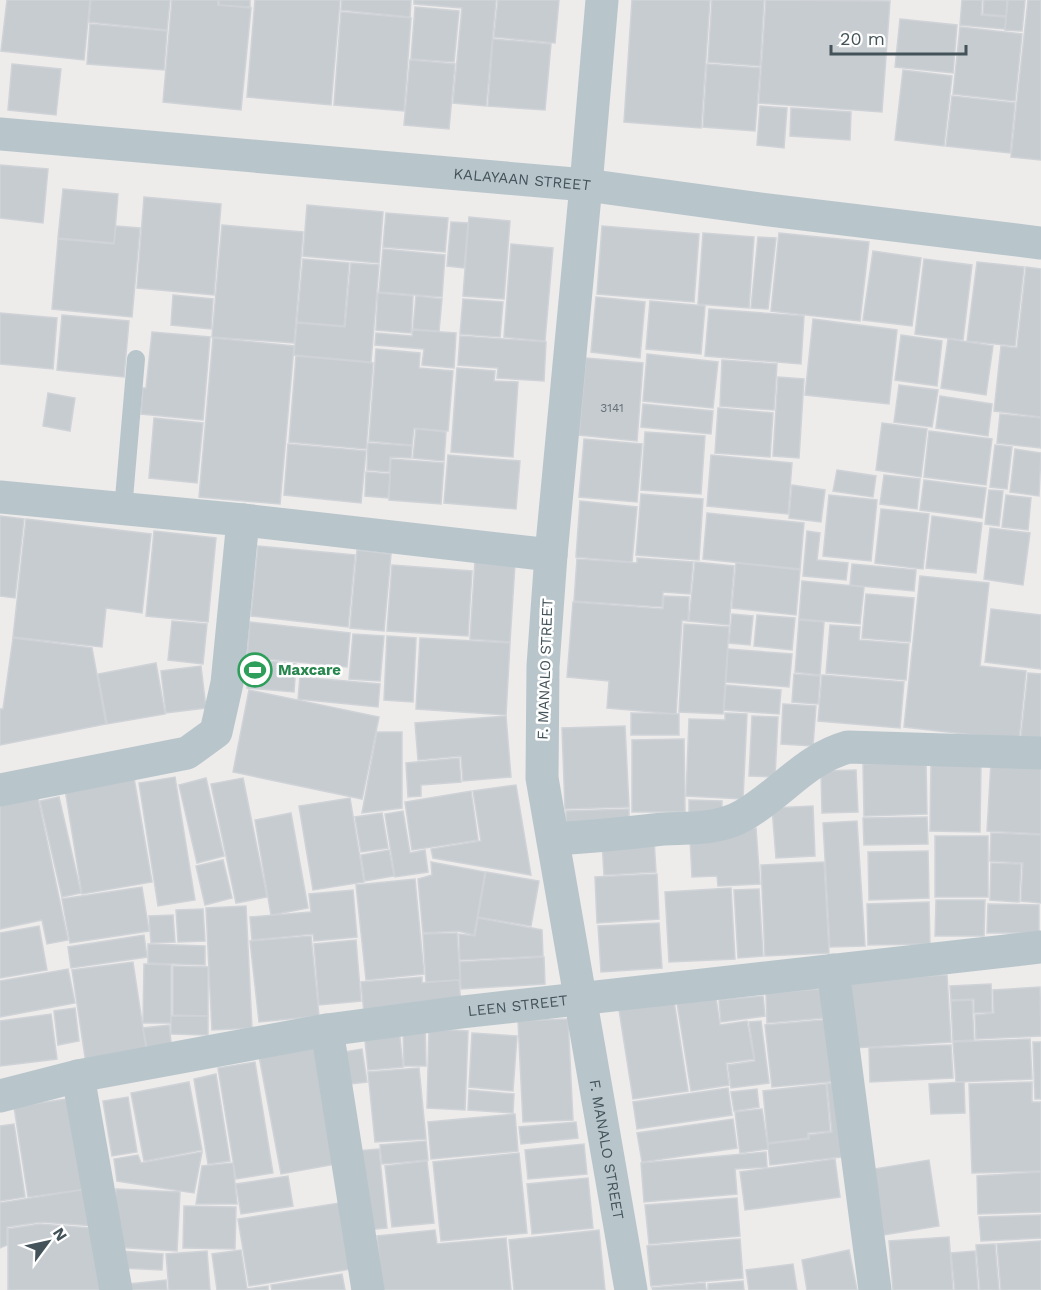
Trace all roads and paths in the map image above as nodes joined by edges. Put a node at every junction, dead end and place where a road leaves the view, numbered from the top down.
1 (602, 0) edge
2 (0, 134) edge
3 (586, 185) junction
4 (1041, 243) edge
5 (136, 359) dead end
6 (0, 497) edge
7 (123, 510) junction
8 (243, 520) junction
9 (551, 555) junction
10 (1041, 753) edge
11 (0, 790) edge
12 (553, 839) junction
13 (1041, 947) edge
14 (833, 970) junction
15 (581, 999) junction
16 (327, 1030) junction
17 (78, 1076) junction
18 (0, 1096) edge
19 (116, 1290) edge
20 (368, 1290) edge
21 (631, 1290) edge
22 (874, 1290) edge

1 - 3 street, F. MANALO STREET
2 - 3 street, KALAYAAN STREET
3 - 4 street, KALAYAAN STREET
3 - 9 street, F. MANALO STREET
5 - 7 lane
6 - 7 street
7 - 8 street
8 - 9 street
8 - 11 street
9 - 12 street, F. MANALO STREET
10 - 12 street
12 - 15 street, F. MANALO STREET
13 - 14 street, LEEN STREET
14 - 15 street, LEEN STREET
14 - 22 street
15 - 16 street, LEEN STREET
15 - 21 street, F. MANALO STREET
16 - 17 street, LEEN STREET
16 - 20 street
17 - 18 street, LEEN STREET
17 - 19 street

